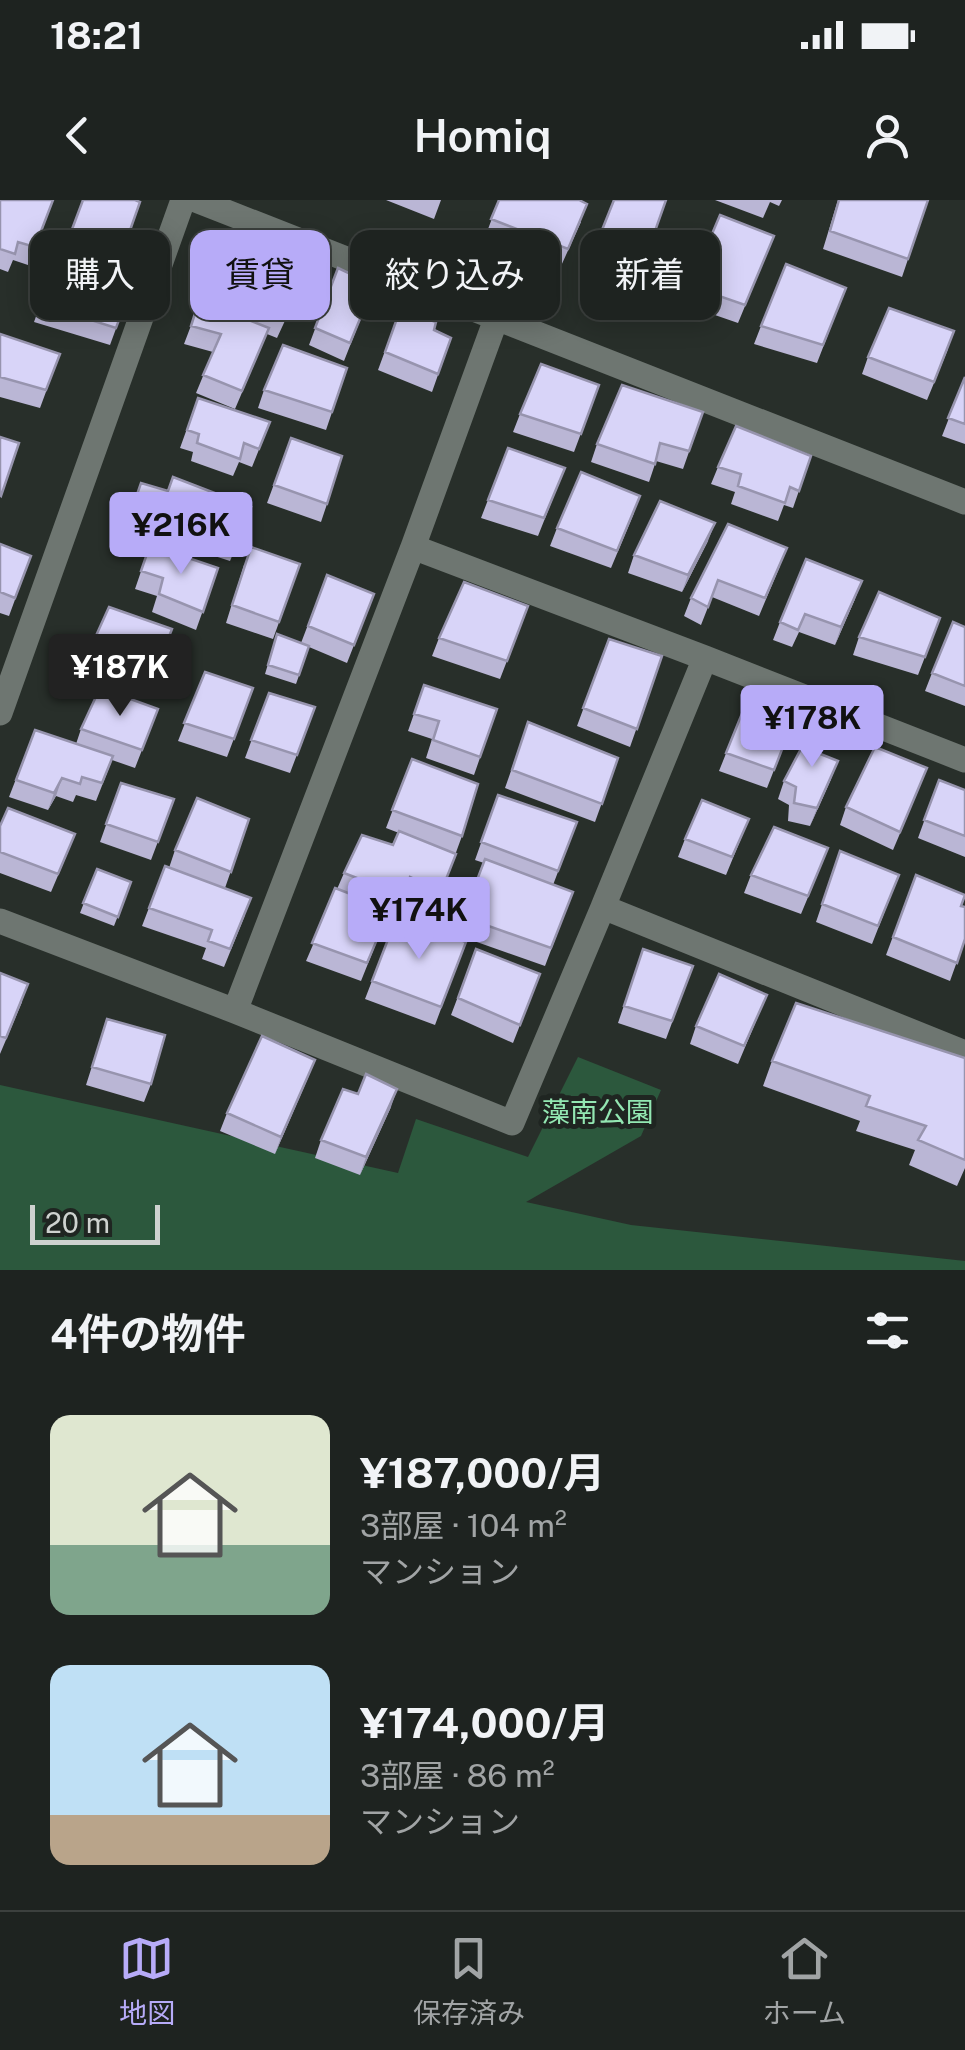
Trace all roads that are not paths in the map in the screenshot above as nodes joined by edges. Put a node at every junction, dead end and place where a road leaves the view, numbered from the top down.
1 (183, 200) edge
2 (196, 200) edge
3 (350, 261) edge
4 (495, 320) edge
5 (501, 320) edge
6 (965, 502) edge
7 (414, 547) junction
8 (705, 658) junction
9 (0, 713) edge
10 (965, 760) edge
11 (603, 907) junction
12 (0, 921) edge
13 (235, 1011) junction
14 (965, 1054) edge

1 - 9 street
2 - 3 street
4 - 7 street
5 - 6 street
7 - 8 street
7 - 13 street
8 - 10 street
8 - 11 street
11 - 13 street
11 - 14 street
12 - 13 street

